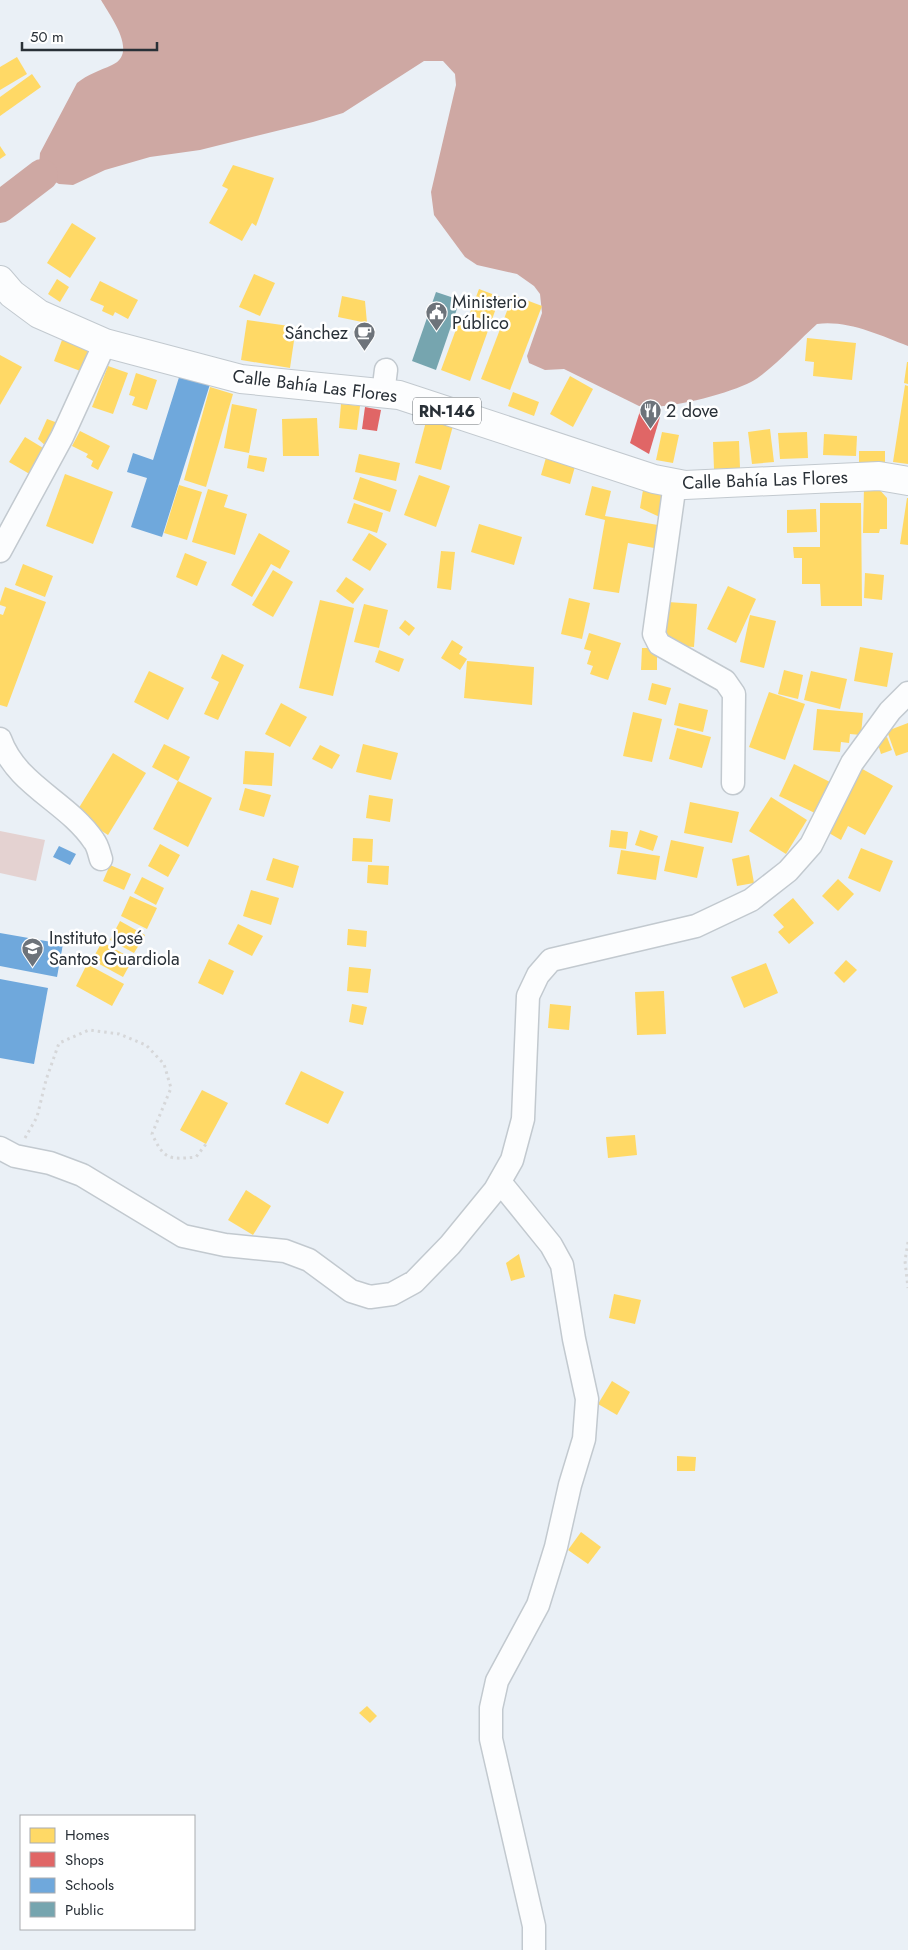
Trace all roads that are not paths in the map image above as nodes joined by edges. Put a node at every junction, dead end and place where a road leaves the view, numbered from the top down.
1 (0, 280) edge
2 (105, 343) junction
3 (908, 481) edge
4 (675, 483) junction
5 (0, 551) edge
6 (908, 693) edge
7 (0, 739) edge
8 (733, 783) dead end
9 (101, 859) dead end
10 (8, 1152) edge
11 (500, 1182) junction
12 (534, 1950) edge

1 - 2 main road, Calle Bahía Las Flores / RN-146
2 - 4 main road, Calle Bahía Las Flores / RN-146
2 - 5 street
3 - 4 main road, Calle Bahía Las Flores / RN-146
4 - 8 street
6 - 11 street
7 - 9 street
10 - 11 street
11 - 12 street

